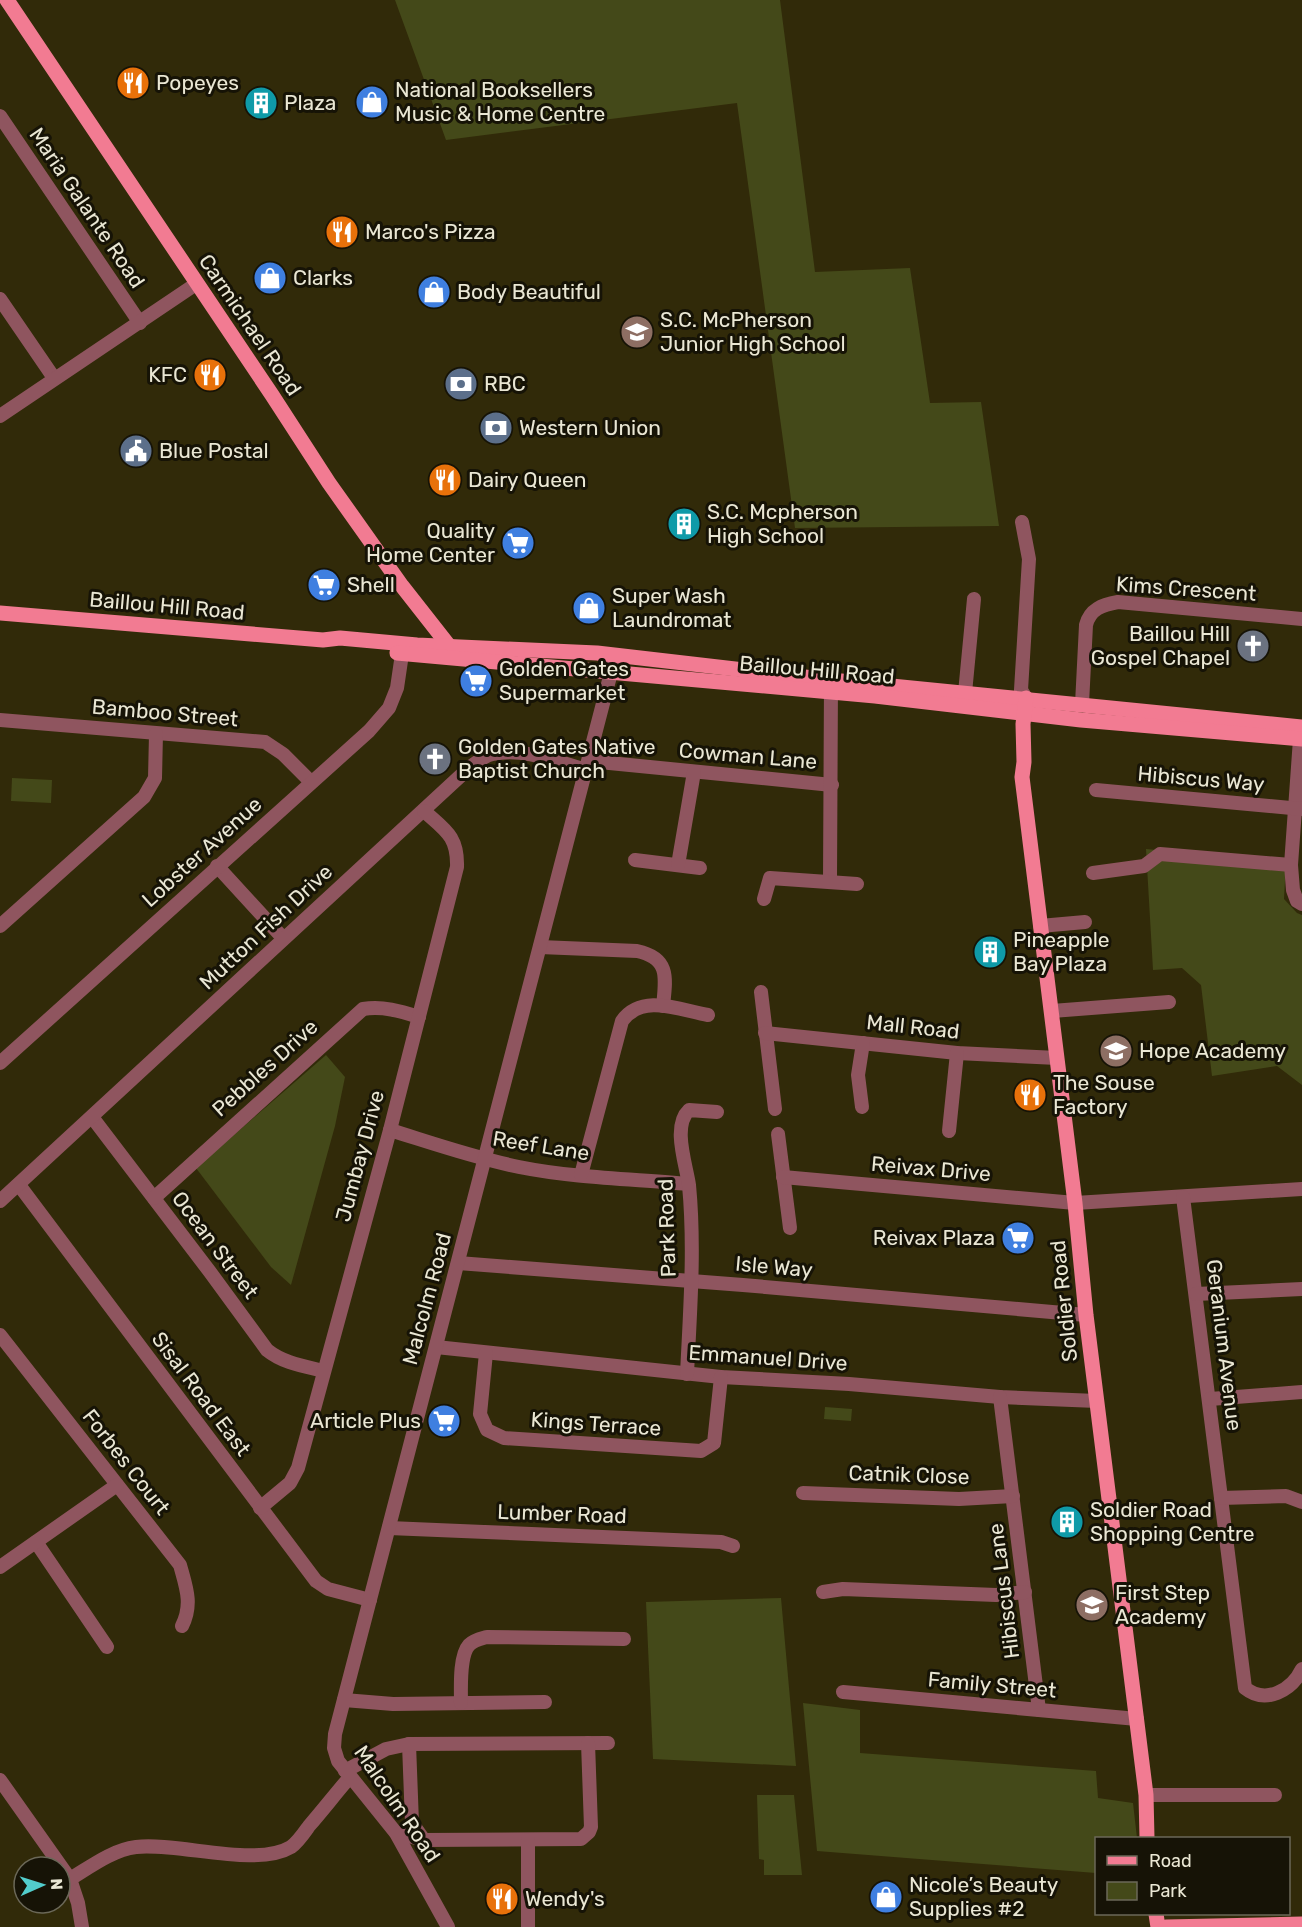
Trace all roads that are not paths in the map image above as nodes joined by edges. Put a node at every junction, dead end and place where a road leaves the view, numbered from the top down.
1 (7, 0) edge
2 (0, 116) edge
3 (196, 284) junction
4 (0, 299) edge
5 (140, 323) junction
6 (54, 378) junction
7 (0, 416) edge
8 (1022, 522) dead end
9 (974, 598) dead end
10 (0, 612) edge
11 (1302, 619) edge
12 (432, 623) junction
13 (330, 640) junction
14 (448, 646) junction
15 (482, 646) junction
16 (402, 654) junction
17 (615, 655) junction
18 (461, 660) junction
19 (612, 672) junction
20 (831, 686) junction
21 (965, 693) junction
22 (1020, 702) junction
23 (1082, 704) junction
24 (0, 720) edge
25 (156, 734) junction
26 (1301, 735) edge
27 (588, 765) junction
28 (694, 772) junction
29 (311, 782) junction
30 (832, 784) junction
31 (1096, 790) dead end
32 (1299, 809) edge
33 (424, 811) junction
34 (635, 860) dead end
35 (678, 865) junction
36 (1291, 865) junction
37 (217, 866) junction
38 (700, 868) dead end
39 (1093, 873) dead end
40 (830, 881) junction
41 (857, 884) dead end
42 (764, 900) dead end
43 (1302, 904) edge
44 (1085, 922) dead end
45 (0, 926) edge
46 (1040, 926) junction
47 (283, 939) junction
48 (540, 947) junction
49 (761, 992) dead end
50 (1169, 1002) dead end
51 (663, 1006) junction
52 (1052, 1011) junction
53 (708, 1016) dead end
54 (418, 1017) junction
55 (765, 1034) junction
56 (863, 1043) junction
57 (957, 1053) junction
58 (1057, 1058) junction
59 (0, 1063) edge
60 (862, 1107) dead end
61 (775, 1109) dead end
62 (717, 1112) dead end
63 (93, 1117) junction
64 (390, 1130) junction
65 (949, 1131) dead end
66 (778, 1134) dead end
67 (485, 1159) junction
68 (581, 1175) junction
69 (783, 1177) junction
70 (688, 1184) junction
71 (19, 1185) junction
72 (1302, 1189) edge
73 (1183, 1197) junction
74 (154, 1198) junction
75 (0, 1201) edge
76 (1075, 1203) junction
77 (790, 1228) dead end
78 (458, 1263) junction
79 (691, 1281) junction
80 (1302, 1289) edge
81 (1196, 1294) junction
82 (1086, 1315) junction
83 (0, 1335) edge
84 (436, 1347) junction
85 (486, 1353) junction
86 (324, 1371) junction
87 (687, 1374) junction
88 (721, 1377) junction
89 (1302, 1392) edge
90 (1000, 1397) junction
91 (1210, 1399) junction
92 (1097, 1401) junction
93 (117, 1485) junction
94 (803, 1493) dead end
95 (1013, 1496) junction
96 (1221, 1498) junction
97 (1302, 1502) edge
98 (260, 1508) junction
99 (389, 1528) junction
100 (36, 1542) junction
101 (734, 1546) dead end
102 (0, 1567) edge
103 (823, 1592) dead end
104 (1025, 1592) junction
105 (370, 1600) junction
106 (182, 1626) dead end
107 (624, 1639) dead end
108 (107, 1647) dead end
109 (1302, 1669) edge
110 (843, 1692) dead end
111 (344, 1700) junction
112 (544, 1702) dead end
113 (461, 1703) junction
114 (1039, 1710) junction
115 (1137, 1719) junction
116 (588, 1743) junction
117 (608, 1743) dead end
118 (409, 1744) junction
119 (348, 1774) junction
120 (0, 1780) edge
121 (1146, 1795) junction
122 (1275, 1795) dead end
123 (1148, 1821) junction
124 (396, 1833) junction
125 (1147, 1837) edge
126 (1155, 1837) edge
127 (424, 1840) junction
128 (528, 1840) junction
129 (53, 1855) edge
130 (72, 1878) edge
131 (72, 1885) edge
132 (1294, 1925) edge
133 (82, 1927) edge
134 (448, 1927) edge
135 (528, 1927) edge
136 (1168, 1927) edge

1 - 3 main road, Carmichael Road
2 - 5 street, Maria Galante Road
3 - 5 street
3 - 12 main road, Carmichael Road
4 - 6 street
5 - 6 street
6 - 7 street
8 - 22 street
9 - 21 street
10 - 13 main road, Baillou Hill Road
11 - 23 street, Kims Crescent
12 - 14 main road
12 - 15 main road, Carmichael Road
13 - 14 main road, Baillou Hill Road
13 - 16 main road, Baillou Hill Road
14 - 15 main road, Baillou Hill Road
14 - 18 main road
15 - 17 main road, Baillou Hill Road
16 - 18 main road, Baillou Hill Road
16 - 29 street, Lobster Avenue
17 - 19 street, Malcolm Road
17 - 20 main road, Baillou Hill Road
18 - 19 main road, Baillou Hill Road
19 - 20 main road, Baillou Hill Road
19 - 27 street, Malcolm Road
20 - 21 main road, Baillou Hill Road
20 - 22 main road, Baillou Hill Road
20 - 30 street
21 - 22 main road, Baillou Hill Road
22 - 23 main road, Baillou Hill Road
22 - 26 main road, Baillou Hill Road
22 - 46 main road, Soldier Road
23 - 26 main road, Baillou Hill Road
24 - 25 street, Bamboo Street
25 - 29 street, Bamboo Street
25 - 45 street
26 - 32 street
27 - 28 street, Cowman Lane
27 - 33 street, Mutton Fish Drive
27 - 48 street, Malcolm Road
28 - 30 street, Cowman Lane
28 - 35 street
29 - 37 street, Lobster Avenue
30 - 40 street
31 - 32 street, Hibiscus Way
32 - 36 street
33 - 47 street, Mutton Fish Drive
33 - 54 street, Jumbay Drive
34 - 35 street
35 - 38 street
36 - 39 street
36 - 43 street
37 - 47 street
37 - 59 street, Lobster Avenue
40 - 41 street
40 - 42 street
44 - 46 street
46 - 52 main road, Soldier Road
47 - 63 street, Mutton Fish Drive
48 - 51 street
48 - 67 street, Malcolm Road
49 - 55 street
50 - 52 street
51 - 53 street
51 - 68 street
52 - 58 main road, Soldier Road
54 - 64 street, Jumbay Drive
54 - 74 street, Pebbles Drive
55 - 56 street, Mall Road
55 - 61 street
56 - 57 street, Mall Road
56 - 60 street
57 - 58 street, Mall Road
57 - 65 street
58 - 76 main road, Soldier Road
62 - 70 street, Park Road
63 - 71 street, Mutton Fish Drive
63 - 74 street, Ocean Street
64 - 67 street, Reef Lane
64 - 86 street, Jumbay Drive
66 - 69 street
67 - 68 street, Reef Lane
67 - 78 street, Malcolm Road
68 - 70 street, Reef Lane
69 - 76 street, Reivax Drive
69 - 77 street
70 - 79 street, Park Road
71 - 75 street, Mutton Fish Drive
71 - 98 street, Sisal Road East
72 - 73 street, Reivax Drive
73 - 76 street, Reivax Drive
73 - 81 street, Geranium Avenue
74 - 86 street, Ocean Street
76 - 82 main road, Soldier Road
78 - 79 street, Isle Way
78 - 84 street, Malcolm Road
79 - 82 street, Isle Way
79 - 87 street, Park Road
80 - 81 street
81 - 91 street, Geranium Avenue
82 - 92 main road, Soldier Road
83 - 93 street, Forbes Court
84 - 85 street, Emmanuel Drive
84 - 99 street, Malcolm Road
85 - 87 street, Emmanuel Drive
85 - 88 street, Kings Terrace
86 - 98 street, Jumbay Drive
87 - 88 street, Emmanuel Drive
88 - 90 street, Emmanuel Drive
89 - 91 street
90 - 92 street, Emmanuel Drive
90 - 95 street, Hibiscus Lane
91 - 96 street, Geranium Avenue
92 - 115 main road, Soldier Road
93 - 100 street
93 - 106 street, Forbes Court
94 - 95 street, Catnik Close
95 - 104 street, Hibiscus Lane
96 - 97 street
96 - 109 street, Geranium Avenue
98 - 105 street, Sisal Road East
99 - 101 street, Lumber Road
99 - 105 street, Malcolm Road
100 - 102 street
100 - 108 street
103 - 104 street
104 - 114 street, Hibiscus Lane
105 - 111 street, Malcolm Road
107 - 113 street
110 - 114 street, Family Street
111 - 113 street
111 - 119 street, Malcolm Road
112 - 113 street
114 - 115 street, Family Street
115 - 121 main road, Soldier Road
116 - 117 street
116 - 118 street
116 - 128 street
118 - 119 street
118 - 127 street
119 - 124 street, Malcolm Road
119 - 130 street
120 - 129 street
121 - 122 street
121 - 123 main road, Soldier Road
123 - 125 main road, Soldier Road
123 - 126 main road, Soldier Road
124 - 127 street
124 - 134 street, Malcolm Road
127 - 128 street
128 - 135 street
131 - 133 street
132 - 136 main road

